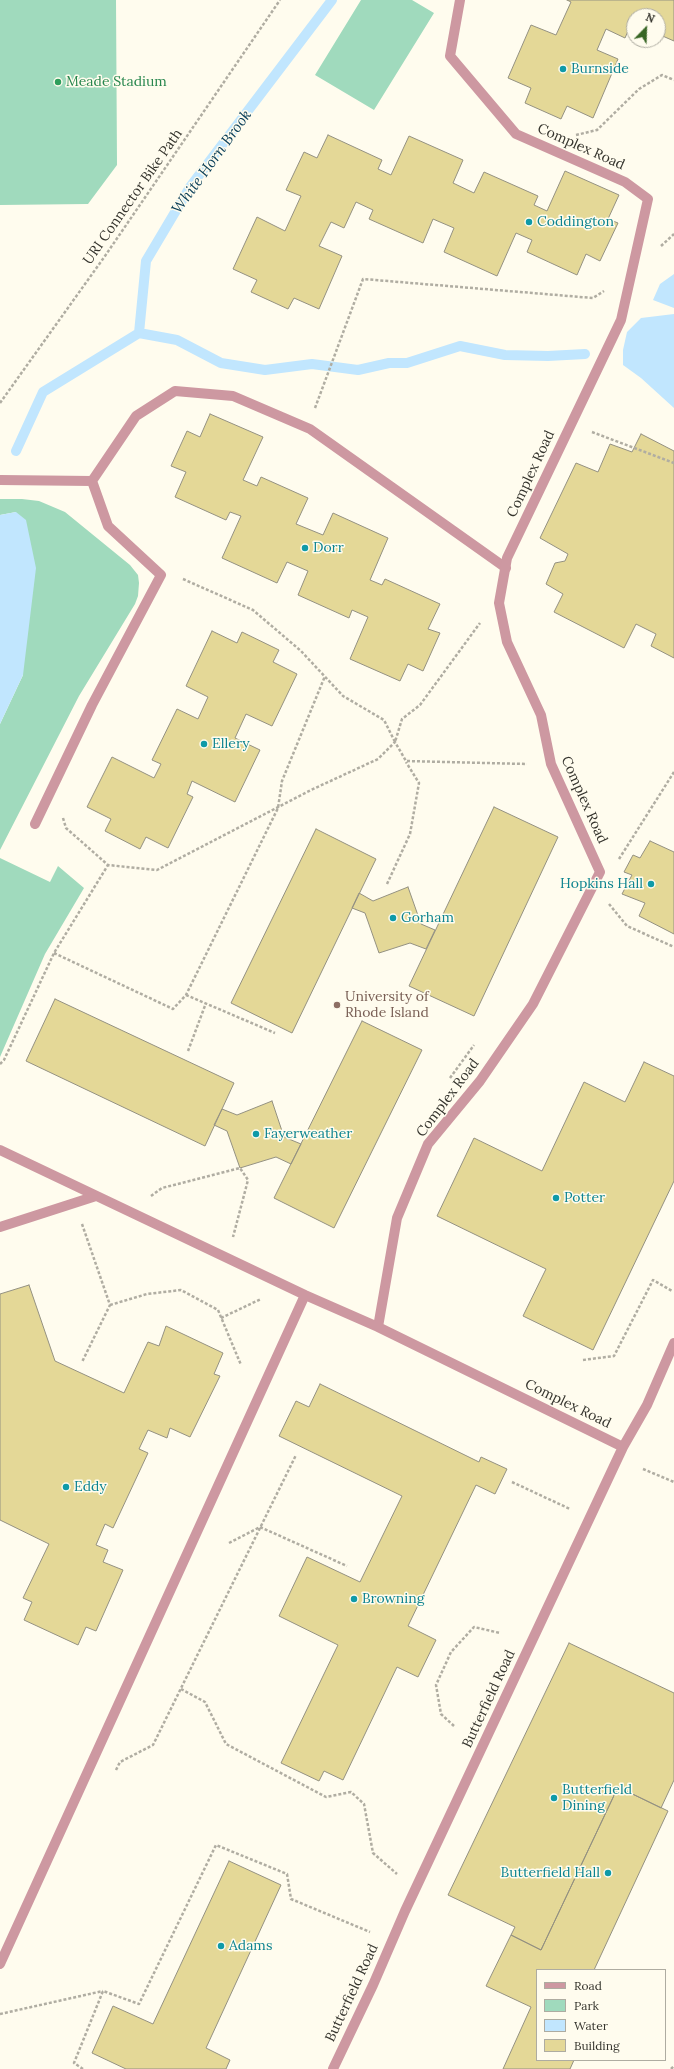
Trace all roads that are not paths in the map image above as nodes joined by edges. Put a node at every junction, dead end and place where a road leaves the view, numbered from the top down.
1 (460, 0) edge
2 (0, 480) edge
3 (92, 481) junction
4 (506, 568) junction
5 (35, 824) dead end
6 (0, 1150) edge
7 (96, 1196) junction
8 (0, 1228) edge
9 (305, 1295) junction
10 (378, 1327) junction
11 (674, 1343) edge
12 (623, 1447) junction
13 (0, 1964) edge
14 (333, 2069) edge

1 - 4 street, Complex Road
2 - 3 street
3 - 4 street
3 - 5 street
4 - 10 street, Complex Road
6 - 7 street
7 - 8 street
7 - 9 street
9 - 10 street
9 - 13 street
10 - 12 street, Complex Road
11 - 12 street, Butterfield Road
12 - 14 street, Butterfield Road

